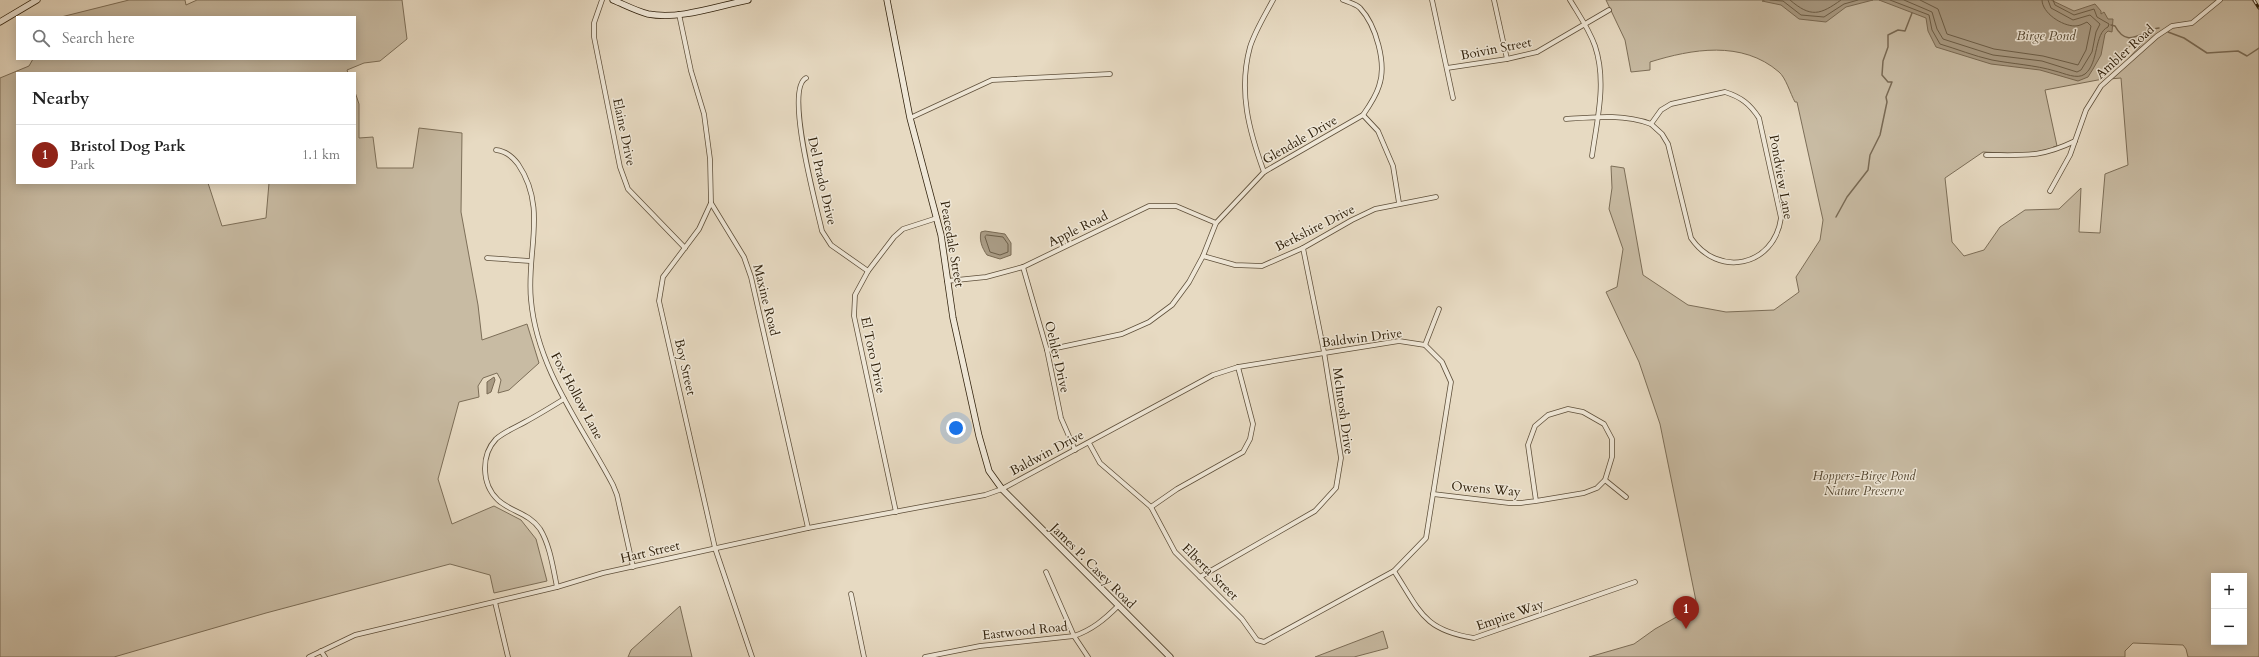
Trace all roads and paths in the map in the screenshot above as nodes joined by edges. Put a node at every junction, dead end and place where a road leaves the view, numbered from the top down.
1 (37, 0) edge
2 (602, 0) edge
3 (613, 0) edge
4 (748, 0) edge
5 (887, 0) edge
6 (1272, 0) edge
7 (1343, 0) edge
8 (1432, 0) edge
9 (1494, 0) edge
10 (1570, 0) edge
11 (2220, 0) edge
12 (1609, 10) dead end
13 (679, 14) junction
14 (0, 22) edge
15 (1584, 24) junction
16 (1507, 59) junction
17 (1447, 68) junction
18 (1110, 74) dead end
19 (806, 78) dead end
20 (1453, 98) dead end
21 (1363, 115) junction
22 (1598, 116) junction
23 (910, 118) junction
24 (1566, 119) dead end
25 (1651, 124) junction
26 (2076, 140) junction
27 (496, 150) dead end
28 (1986, 155) dead end
29 (1592, 156) dead end
30 (1264, 172) junction
31 (2050, 191) dead end
32 (1436, 197) dead end
33 (711, 203) junction
34 (1399, 203) junction
35 (937, 218) junction
36 (1216, 223) junction
37 (685, 248) junction
38 (1303, 248) junction
39 (1203, 256) junction
40 (487, 258) dead end
41 (530, 261) junction
42 (1023, 267) junction
43 (868, 271) junction
44 (947, 281) junction
45 (1439, 310) dead end
46 (1425, 344) junction
47 (1047, 350) junction
48 (1324, 352) junction
49 (1238, 367) junction
50 (564, 399) junction
51 (1089, 443) junction
52 (1075, 450) junction
53 (1605, 480) junction
54 (1002, 489) junction
55 (1433, 494) junction
56 (1626, 497) dead end
57 (1536, 501) junction
58 (1151, 507) junction
59 (896, 512) junction
60 (808, 528) junction
61 (716, 548) junction
62 (633, 567) junction
63 (1394, 571) junction
64 (1046, 572) dead end
65 (1200, 577) junction
66 (1635, 582) dead end
67 (557, 587) junction
68 (851, 594) dead end
69 (495, 602) junction
70 (1118, 606) junction
71 (1074, 636) junction
72 (321, 651) junction
73 (309, 657) edge
74 (325, 657) edge
75 (508, 657) edge
76 (752, 657) edge
77 (864, 657) edge
78 (925, 657) edge
79 (1088, 657) edge
80 (1170, 657) edge

1 - 14 main road
2 - 37 street, Elaine Drive
3 - 13 main road
4 - 13 main road
5 - 23 main road, Peacedale Street
6 - 30 street
7 - 21 street, Glendale Drive
8 - 17 street
9 - 16 street
10 - 15 street
11 - 26 street, Ambler Road
12 - 15 street, Boivin Street
13 - 33 street
15 - 16 street, Boivin Street
15 - 22 street
16 - 17 street, Boivin Street
17 - 20 street
18 - 23 street
19 - 43 street, Del Prado Drive
21 - 30 street, Glendale Drive
21 - 34 street
22 - 24 street
22 - 25 street
22 - 29 street
23 - 35 main road, Peacedale Street
25 - 25 street, Pondview Lane
26 - 28 street
26 - 31 street, Ambler Road
27 - 41 street, Fox Hollow Lane
30 - 36 street, Glendale Drive
32 - 34 street, Berkshire Drive
33 - 37 street, Boy Street
33 - 60 street, Maxine Road
34 - 38 street, Berkshire Drive
35 - 43 street, El Toro Drive
35 - 44 main road, Peacedale Street
36 - 39 street, Glendale Drive
36 - 42 street, Apple Road
37 - 61 street, Boy Street
38 - 39 street, Berkshire Drive
38 - 48 street, McIntosh Drive
39 - 47 street, Glendale Drive
40 - 41 street
41 - 50 street, Fox Hollow Lane
42 - 44 street, Apple Road
42 - 47 street, Oehler Drive
43 - 59 street, El Toro Drive
44 - 54 main road, Peacedale Street
45 - 46 street
46 - 48 street, Baldwin Drive
46 - 55 street
47 - 52 street, Oehler Drive
48 - 49 street, Baldwin Drive
48 - 65 street, McIntosh Drive
49 - 51 street, Baldwin Drive
49 - 58 street
50 - 62 street, Fox Hollow Lane
50 - 67 street
51 - 52 street, Baldwin Drive
51 - 58 street, Elberta Street
52 - 54 street, Baldwin Drive
53 - 56 street
53 - 57 street, Owens Way
53 - 57 street, Owens Way
54 - 59 street, Hart Street
54 - 70 main road, James P. Casey Road
55 - 57 street, Owens Way
55 - 63 street
58 - 65 street, Elberta Street
59 - 60 street, Hart Street
60 - 61 street, Hart Street
61 - 62 street, Hart Street
61 - 76 street, Boy Street
62 - 67 street, Hart Street
63 - 65 street, Elberta Street
63 - 66 street, Empire Way
64 - 71 street
67 - 69 street, Hart Street
68 - 77 street
69 - 72 street, Hart Street
69 - 75 street
70 - 71 street, Eastwood Road
70 - 80 main road, James P. Casey Road
71 - 78 street, Eastwood Road
71 - 79 street
72 - 73 street, Hart Street
72 - 74 street

